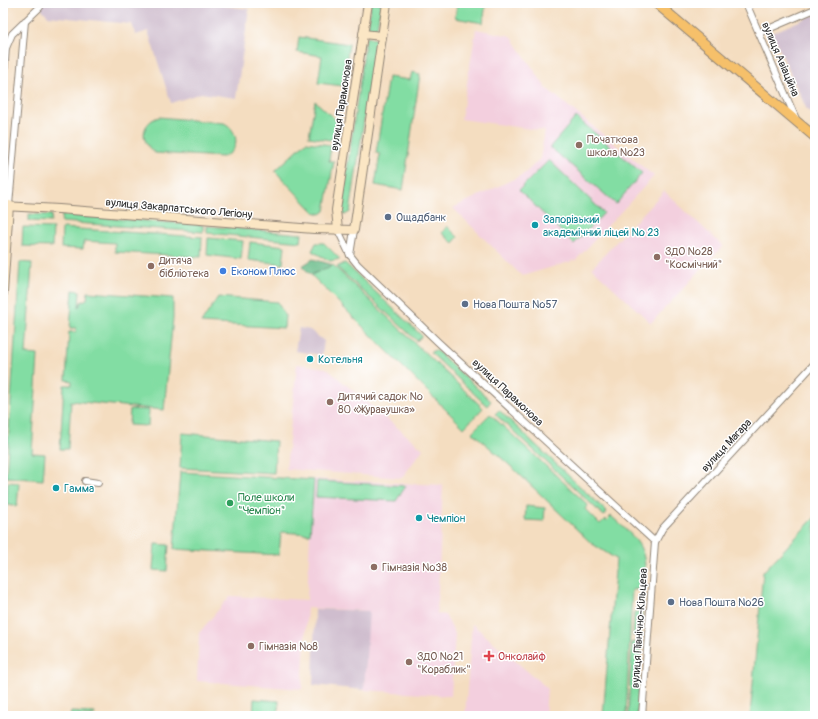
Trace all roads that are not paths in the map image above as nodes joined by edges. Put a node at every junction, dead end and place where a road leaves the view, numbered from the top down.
1 (40, 3) edge
2 (368, 3) edge
3 (387, 3) edge
4 (656, 3) edge
5 (746, 3) edge
6 (815, 9) edge
7 (25, 21) junction
8 (759, 33) junction
9 (363, 34) junction
10 (382, 36) junction
11 (4, 47) edge
12 (3, 88) edge
13 (797, 122) junction
14 (815, 137) edge
15 (6, 205) edge
16 (338, 230) junction
17 (354, 230) junction
18 (350, 255) junction
19 (3, 293) edge
20 (815, 363) edge
21 (85, 481) dead end
22 (98, 483) dead end
23 (655, 542) junction
24 (642, 716) edge

1 - 7 street
2 - 9 street, вулиця Парамонова
3 - 10 street
4 - 13 main road
5 - 8 street, вулиця Авіаційна
6 - 8 street
7 - 11 street
7 - 15 street
8 - 13 street, вулиця Авіаційна
9 - 10 street
9 - 16 street, вулиця Парамонова
10 - 17 street
11 - 12 street
13 - 14 main road
15 - 16 street, вулиця Закарпатського Легіону
15 - 19 street
16 - 17 street, вулиця Закарпатського Легіону
16 - 18 street, вулиця Парамонова
17 - 18 street
18 - 23 street, вулиця Парамонова
20 - 23 street, вулиця Магара
21 - 22 street
23 - 24 street, вулиця Північно-Кільцева

